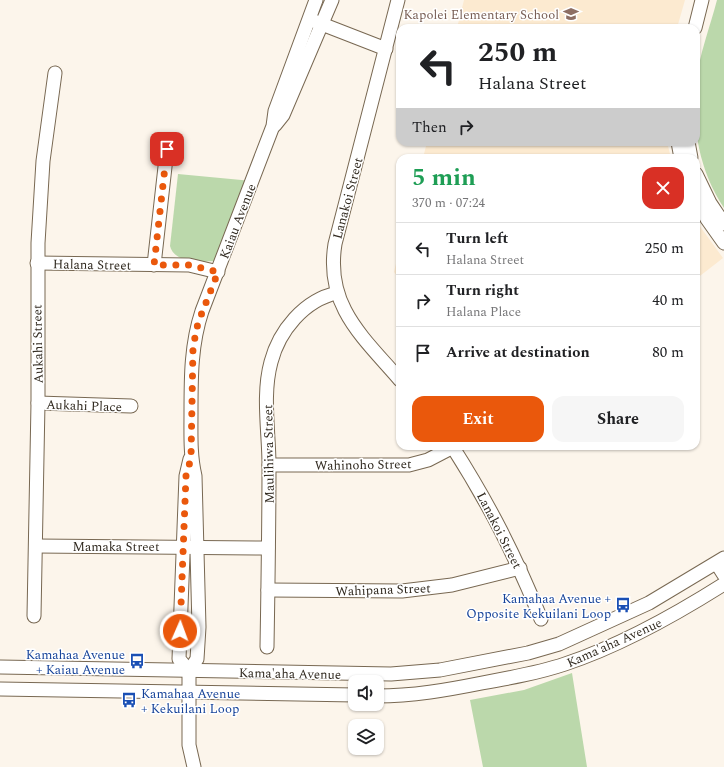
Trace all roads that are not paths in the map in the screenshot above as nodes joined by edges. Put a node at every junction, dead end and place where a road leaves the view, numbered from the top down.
1 (316, 0) edge
2 (332, 0) edge
3 (398, 0) edge
4 (702, 0) edge
5 (309, 18) junction
6 (322, 24) junction
7 (696, 24) edge
8 (386, 49) junction
9 (55, 73) dead end
10 (274, 126) junction
11 (167, 149) dead end
12 (700, 182) edge
13 (700, 206) edge
14 (724, 224) edge
15 (724, 243) edge
16 (37, 263) junction
17 (154, 265) junction
18 (218, 272) junction
19 (337, 293) junction
20 (396, 375) edge
21 (38, 403) junction
22 (131, 406) dead end
23 (446, 450) edge
24 (454, 450) edge
25 (191, 458) junction
26 (269, 465) junction
27 (36, 546) junction
28 (183, 547) junction
29 (197, 547) junction
30 (268, 548) junction
31 (720, 561) edge
32 (520, 568) junction
33 (724, 575) edge
34 (724, 584) edge
35 (268, 590) junction
36 (34, 616) dead end
37 (541, 619) dead end
38 (268, 647) dead end
39 (0, 667) edge
40 (189, 671) junction
41 (0, 689) edge
42 (188, 692) junction
43 (348, 695) edge
44 (384, 696) edge
45 (194, 767) edge

1 - 5 street, Kaiau Avenue
2 - 6 street, Kaiau Avenue
3 - 8 street, Lanakoi Street
4 - 7 street
5 - 6 street
5 - 10 street, Kaiau Avenue
6 - 8 street
6 - 10 street, Kaiau Avenue
8 - 19 street, Lanakoi Street
9 - 16 street, Aukahi Street
10 - 18 street, Kaiau Avenue
11 - 17 street
12 - 14 street
13 - 15 street
16 - 17 street, Halana Street
16 - 21 street, Aukahi Street
17 - 18 street, Halana Street
18 - 25 street, Kaiau Avenue
19 - 20 street, Lanakoi Street
19 - 26 street, Maulihiwa Street
21 - 22 street, Aukahi Place
21 - 27 street, Aukahi Street
23 - 26 street, Wahinoho Street
24 - 32 street, Lanakoi Street
25 - 28 street, Kaiau Avenue
25 - 29 street, Kaiau Avenue
26 - 30 street, Maulihiwa Street
27 - 28 street, Mamaka Street
27 - 36 street, Aukahi Street
28 - 29 street, Mamaka Street
28 - 40 street, Kaiau Avenue
29 - 30 street, Mamaka Street
29 - 40 street, Kaiau Avenue
30 - 35 street, Maulihiwa Street
31 - 33 street
31 - 40 street, Kama'aha Avenue
32 - 35 street, Wahipana Street
32 - 37 street, Lanakoi Street
34 - 44 street, Kama'aha Avenue
35 - 38 street, Maulihiwa Street
39 - 40 street, Kama'aha Avenue
40 - 42 street
41 - 42 street, Kama'aha Avenue
42 - 43 street, Kama'aha Avenue
42 - 45 street

